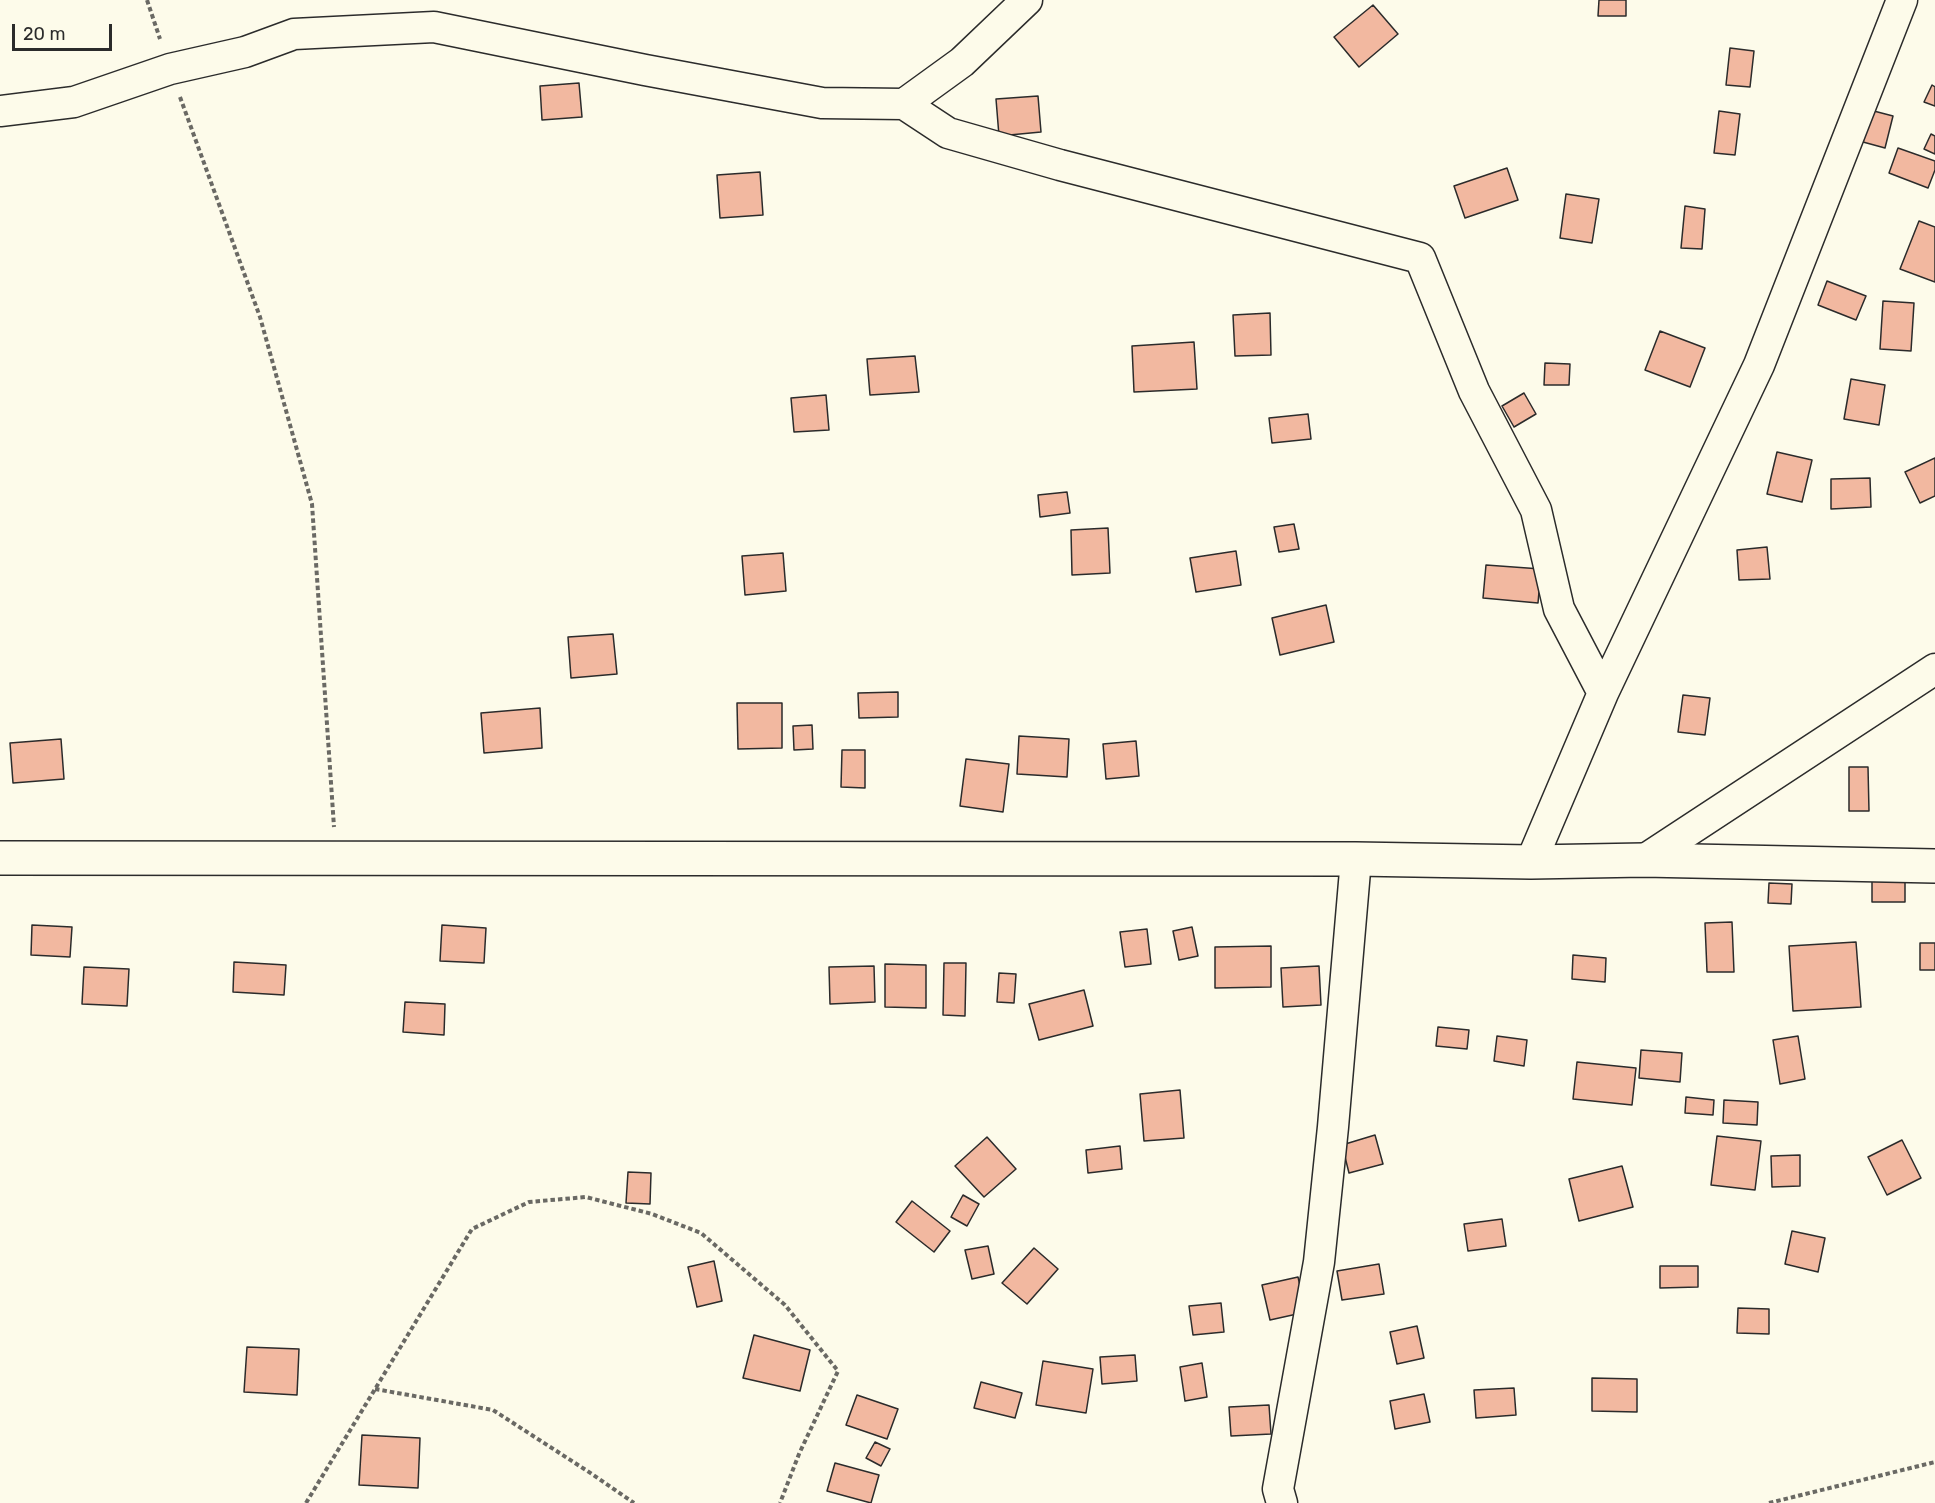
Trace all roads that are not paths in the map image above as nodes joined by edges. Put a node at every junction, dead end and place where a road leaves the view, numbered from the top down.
1 (1902, 0) edge
2 (1021, 3) edge
3 (904, 104) junction
4 (0, 111) edge
5 (1935, 669) edge
6 (1603, 693) junction
7 (0, 858) edge
8 (1356, 859) junction
9 (1644, 860) junction
10 (1531, 862) junction
11 (1935, 866) edge
12 (1282, 1503) edge

1 - 6 street
2 - 3 street
3 - 4 street
3 - 6 street
5 - 9 street
6 - 10 street
7 - 8 street
8 - 10 street
8 - 12 street
9 - 10 street
9 - 11 street

